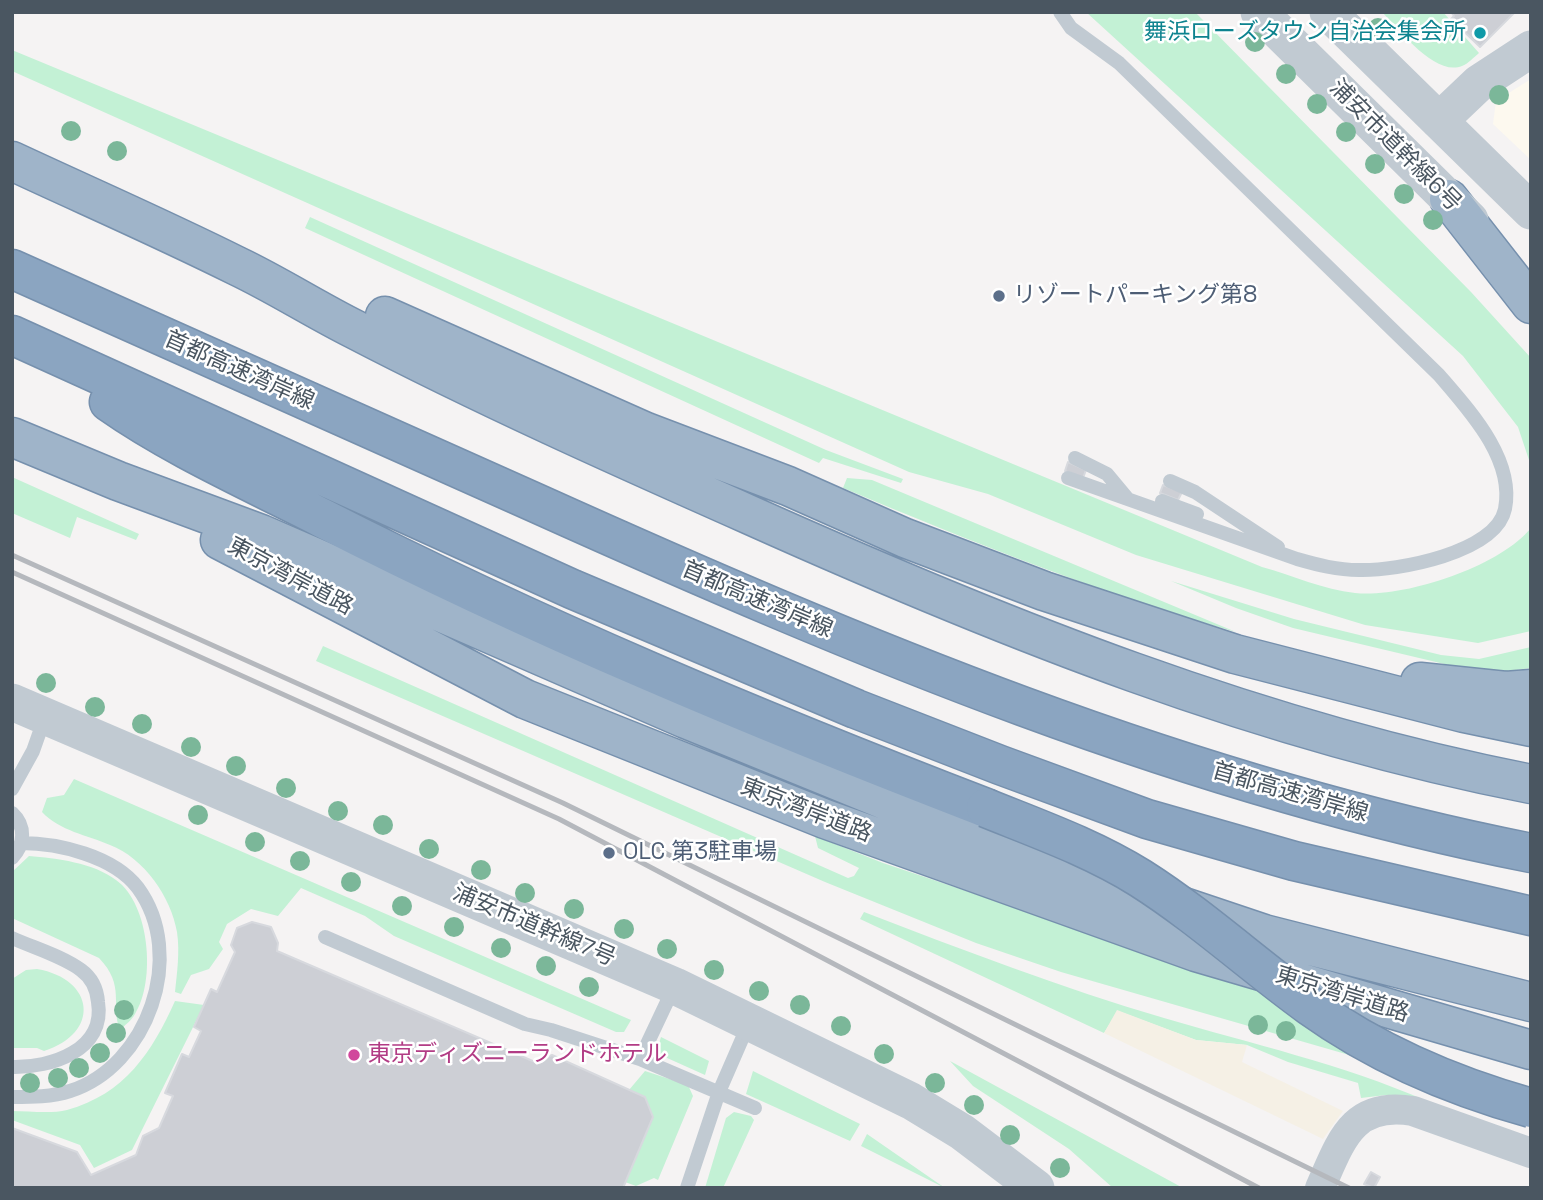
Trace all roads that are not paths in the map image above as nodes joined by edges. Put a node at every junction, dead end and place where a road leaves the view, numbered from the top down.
1 (1060, 12) edge
2 (1259, 12) edge
3 (1328, 12) edge
4 (1531, 49) edge
5 (1439, 121) junction
6 (12, 161) edge
7 (1449, 199) junction
8 (1531, 211) edge
9 (240, 267) junction
10 (12, 269) edge
11 (1531, 280) edge
12 (1531, 304) edge
13 (14, 336) edge
14 (12, 437) edge
15 (1075, 458) dead end
16 (1068, 478) dead end
17 (118, 481) junction
18 (1170, 481) dead end
19 (1128, 499) junction
20 (1162, 500) dead end
21 (1297, 559) junction
22 (1337, 682) junction
23 (1531, 689) edge
24 (12, 702) edge
25 (45, 716) junction
26 (1531, 727) edge
27 (1531, 784) edge
28 (12, 789) edge
29 (12, 813) edge
30 (21, 844) junction
31 (1531, 853) edge
32 (12, 858) edge
33 (1531, 916) edge
34 (325, 937) dead end
35 (12, 938) edge
36 (675, 986) junction
37 (1531, 1002) edge
38 (749, 1022) junction
39 (1531, 1049) edge
40 (640, 1059) junction
41 (12, 1067) edge
42 (719, 1092) junction
43 (12, 1097) edge
44 (755, 1108) dead end
45 (1531, 1108) edge
46 (1531, 1153) edge
47 (687, 1188) edge
48 (1036, 1188) edge
49 (1320, 1188) edge

1 - 21 lane
2 - 7 street, 浦安市道幹線6号
3 - 5 street, 浦安市道幹線6号
4 - 5 street
5 - 8 street, 浦安市道幹線6号
6 - 9 highway
7 - 11 street, 浦安市道幹線6号
7 - 12 highway
9 - 22 highway
9 - 27 highway
10 - 31 highway, 首都高速湾岸線
13 - 33 highway
13 - 45 highway, bridge
14 - 17 highway, 東京湾岸道路
15 - 19 lane
16 - 19 lane
17 - 37 highway, 東京湾岸道路, bridge
17 - 39 highway, 東京湾岸道路
18 - 21 lane
19 - 21 lane
20 - 21 lane
22 - 23 highway
22 - 26 highway
24 - 25 street, 浦安市道幹線7号
25 - 28 lane
25 - 36 street, 浦安市道幹線7号
29 - 30 lane
30 - 32 lane
30 - 43 lane
34 - 40 lane
35 - 41 lane
36 - 38 street, 浦安市道幹線7号
36 - 40 lane
38 - 42 lane
38 - 48 street, 浦安市道幹線7号
40 - 42 lane
42 - 44 lane
42 - 47 lane
46 - 49 street

